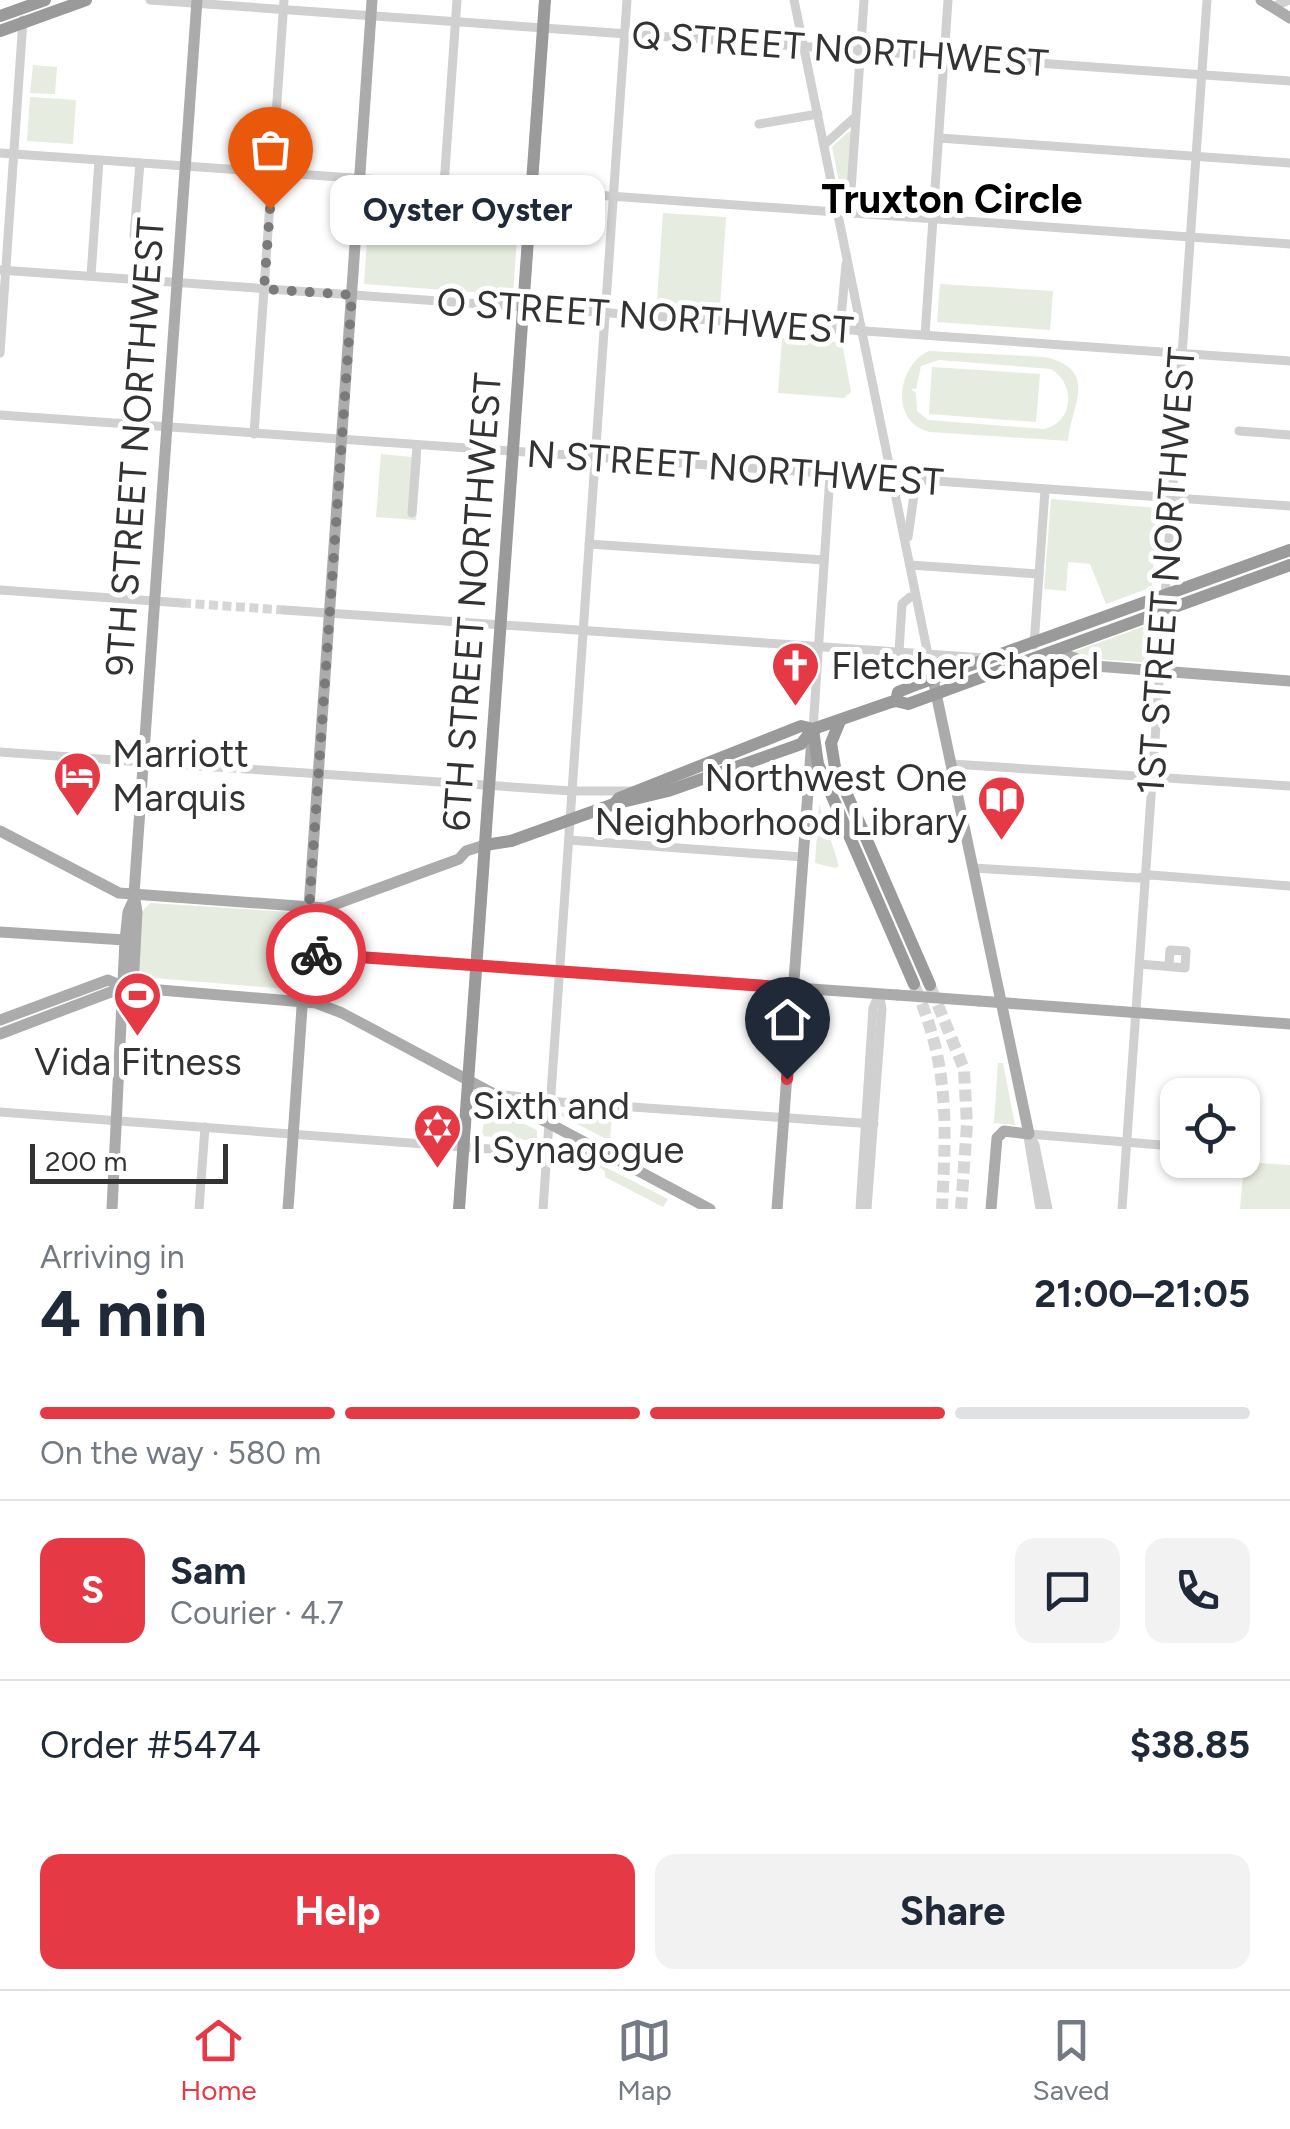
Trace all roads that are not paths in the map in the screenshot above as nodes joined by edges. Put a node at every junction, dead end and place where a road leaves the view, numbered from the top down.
1 (45, 0) edge
2 (86, 0) edge
3 (150, 0) edge
4 (372, 0) edge
5 (457, 0) edge
6 (545, 0) edge
7 (627, 0) edge
8 (794, 0) edge
9 (864, 0) edge
10 (948, 0) edge
11 (1207, 0) edge
12 (1290, 0) edge
13 (197, 2) edge
14 (1267, 4) edge
15 (284, 5) edge
16 (24, 8) junction
17 (0, 16) edge
18 (371, 16) junction
19 (1290, 18) edge
20 (456, 22) junction
21 (23, 23) junction
22 (543, 28) junction
23 (0, 31) edge
24 (625, 34) junction
25 (804, 46) junction
26 (860, 50) junction
27 (944, 56) junction
28 (1202, 74) junction
29 (1290, 81) edge
30 (818, 114) junction
31 (856, 115) junction
32 (759, 124) dead end
33 (939, 138) junction
34 (825, 148) junction
35 (0, 153) edge
36 (14, 154) junction
37 (1196, 156) junction
38 (99, 160) junction
39 (140, 163) junction
40 (1290, 163) edge
41 (185, 167) junction
42 (273, 173) junction
43 (360, 179) junction
44 (444, 185) junction
45 (531, 191) junction
46 (614, 197) junction
47 (838, 212) junction
48 (933, 219) junction
49 (134, 235) dead end
50 (1190, 237) junction
51 (1290, 244) edge
52 (847, 256) junction
53 (3, 270) edge
54 (91, 276) junction
55 (177, 283) junction
56 (264, 289) junction
57 (352, 295) junction
58 (523, 307) junction
59 (606, 313) junction
60 (840, 329) junction
61 (863, 331) junction
62 (925, 335) junction
63 (0, 353) edge
64 (1182, 354) junction
65 (1290, 361) edge
66 (0, 415) edge
67 (167, 427) junction
68 (1239, 431) dead end
69 (254, 434) junction
70 (1290, 435) edge
71 (342, 440) junction
72 (417, 446) junction
73 (513, 452) junction
74 (595, 458) junction
75 (830, 475) junction
76 (892, 479) junction
77 (916, 481) junction
78 (1044, 490) junction
79 (1172, 499) junction
80 (1290, 506) edge
81 (412, 513) dead end
82 (907, 540) junction
83 (589, 544) junction
84 (1290, 550) edge
85 (824, 560) junction
86 (910, 565) junction
87 (1290, 565) edge
88 (1039, 574) junction
89 (0, 590) edge
90 (910, 597) junction
91 (154, 601) junction
92 (182, 603) tunnel mouth
93 (1164, 604) junction
94 (284, 610) tunnel mouth
95 (330, 614) junction
96 (920, 624) junction
97 (501, 626) junction
98 (584, 632) junction
99 (1034, 645) junction
100 (818, 647) junction
101 (1056, 651) junction
102 (899, 652) junction
103 (926, 654) junction
104 (993, 658) junction
105 (1159, 671) junction
106 (933, 679) junction
107 (1290, 680) edge
108 (937, 694) junction
109 (896, 701) junction
110 (840, 720) junction
111 (814, 729) junction
112 (0, 752) edge
113 (143, 762) junction
114 (952, 764) junction
115 (214, 767) tunnel mouth
116 (247, 769) tunnel mouth
117 (318, 774) junction
118 (1152, 775) junction
119 (490, 786) junction
120 (1290, 786) edge
121 (572, 790) junction
122 (636, 791) junction
123 (614, 804) junction
124 (570, 820) junction
125 (0, 831) edge
126 (569, 840) junction
127 (485, 851) junction
128 (802, 856) junction
129 (974, 868) junction
130 (1144, 877) junction
131 (1290, 886) edge
132 (134, 897) junction
133 (309, 906) junction
134 (0, 932) edge
135 (126, 940) junction
136 (306, 953) junction
137 (1140, 964) junction
138 (477, 966) junction
139 (1169, 966) dead end
140 (560, 972) junction
141 (914, 984) tunnel mouth
142 (930, 984) tunnel mouth
143 (128, 987) junction
144 (794, 988) junction
145 (879, 994) junction
146 (303, 1000) junction
147 (1003, 1003) junction
148 (1136, 1012) junction
149 (0, 1020) edge
150 (1290, 1024) edge
151 (0, 1034) edge
152 (469, 1080) junction
153 (494, 1094) junction
154 (551, 1100) junction
155 (0, 1112) edge
156 (784, 1118) junction
157 (118, 1121) junction
158 (550, 1123) junction
159 (870, 1124) junction
160 (205, 1127) junction
161 (294, 1134) junction
162 (1029, 1134) junction
163 (1126, 1142) junction
164 (464, 1145) junction
165 (1160, 1145) edge
166 (547, 1152) junction
167 (616, 1158) junction
168 (112, 1209) edge
169 (200, 1209) edge
170 (288, 1209) edge
171 (460, 1209) edge
172 (543, 1209) edge
173 (710, 1209) edge
174 (777, 1209) edge
175 (864, 1209) edge
176 (991, 1209) edge
177 (1040, 1209) edge
178 (1048, 1209) edge
179 (1122, 1209) edge

1 - 16 highway
2 - 21 highway
3 - 13 street, Q STREET NORTHWEST
4 - 18 main road
5 - 20 street
6 - 22 highway, 6TH STREET NORTHWEST
7 - 24 street
8 - 25 street
9 - 26 street
10 - 27 street
11 - 28 street, 1ST STREET NORTHWEST
12 - 14 street
13 - 15 street, Q STREET NORTHWEST
13 - 41 main road, 9TH STREET NORTHWEST
14 - 19 main road
15 - 18 street, Q STREET NORTHWEST
15 - 42 street
16 - 17 highway
16 - 21 street
18 - 20 street, Q STREET NORTHWEST
18 - 43 main road
20 - 22 street, Q STREET NORTHWEST
20 - 44 street
21 - 23 highway
21 - 36 street
22 - 24 street, Q STREET NORTHWEST
22 - 45 highway, 6TH STREET NORTHWEST
24 - 25 street, Q STREET NORTHWEST
24 - 46 street
25 - 26 street, Q STREET NORTHWEST
25 - 30 street
26 - 27 street, Q STREET NORTHWEST
26 - 31 street
27 - 28 street, Q STREET NORTHWEST
27 - 33 street
28 - 29 street, Q STREET NORTHWEST
28 - 37 street, 1ST STREET NORTHWEST
30 - 32 street
30 - 34 street
31 - 34 street
31 - 47 street
33 - 37 street
33 - 48 street
34 - 47 street
35 - 36 street
36 - 38 street
36 - 53 street
37 - 40 street
37 - 50 street, 1ST STREET NORTHWEST
38 - 39 street
38 - 54 street
39 - 41 street
39 - 49 street
41 - 42 street
41 - 55 main road, 9TH STREET NORTHWEST
42 - 43 street
42 - 56 street
43 - 44 street
43 - 57 main road
44 - 45 street
45 - 46 street
45 - 58 highway, 6TH STREET NORTHWEST
46 - 47 street
46 - 59 street
47 - 48 street
47 - 52 street
48 - 50 street
48 - 62 street
50 - 51 street
50 - 64 street, 1ST STREET NORTHWEST
52 - 60 street
52 - 61 street
53 - 54 street, O STREET NORTHWEST
53 - 63 street
54 - 55 street, O STREET NORTHWEST
55 - 56 street, O STREET NORTHWEST
55 - 67 main road, 9TH STREET NORTHWEST
56 - 57 street, O STREET NORTHWEST
56 - 69 street
57 - 58 street, O STREET NORTHWEST
57 - 71 main road
58 - 59 street, O STREET NORTHWEST
58 - 73 highway, 6TH STREET NORTHWEST
59 - 60 street, O STREET NORTHWEST
59 - 74 street
60 - 61 street, O STREET NORTHWEST
61 - 62 street, O STREET NORTHWEST
61 - 76 street
62 - 64 street, O STREET NORTHWEST
64 - 65 street, O STREET NORTHWEST
64 - 79 street, 1ST STREET NORTHWEST
66 - 67 street, N STREET NORTHWEST
67 - 69 street, N STREET NORTHWEST
67 - 91 main road, 9TH STREET NORTHWEST
68 - 70 street
69 - 71 street, N STREET NORTHWEST
71 - 72 street, N STREET NORTHWEST
71 - 95 main road
72 - 73 street, N STREET NORTHWEST
72 - 81 street
73 - 74 street, N STREET NORTHWEST
73 - 97 highway, 6TH STREET NORTHWEST
74 - 75 street, N STREET NORTHWEST
74 - 83 street
75 - 76 street, N STREET NORTHWEST
75 - 85 street
76 - 77 street, N STREET NORTHWEST
76 - 82 street
77 - 78 street, N STREET NORTHWEST
77 - 82 street
78 - 79 street, N STREET NORTHWEST
78 - 88 street
79 - 80 street, N STREET NORTHWEST
79 - 93 street, 1ST STREET NORTHWEST
82 - 86 street
82 - 90 street
83 - 85 street
83 - 98 street
84 - 93 highway
85 - 100 street
86 - 88 street
86 - 96 street
87 - 93 highway
88 - 99 street
89 - 91 street
90 - 96 street
90 - 102 street
91 - 92 street
91 - 113 main road, 9TH STREET NORTHWEST
93 - 99 highway
93 - 101 highway
93 - 105 street, 1ST STREET NORTHWEST
94 - 95 street
95 - 97 street
95 - 117 main road
96 - 103 street
97 - 98 street
97 - 119 highway, 6TH STREET NORTHWEST
98 - 100 street
98 - 121 street
99 - 104 highway
100 - 102 street
100 - 111 street
101 - 105 main road
101 - 108 highway
102 - 103 street
103 - 104 street
103 - 106 street
104 - 106 highway
105 - 107 main road
105 - 118 street, 1ST STREET NORTHWEST
106 - 108 main road
106 - 109 highway
108 - 109 highway
108 - 114 main road
109 - 110 highway
110 - 111 highway
110 - 142 highway
111 - 122 highway
111 - 123 highway
111 - 128 main road
111 - 141 highway
112 - 113 street
113 - 115 street
113 - 132 main road, 9TH STREET NORTHWEST
114 - 118 street
114 - 129 main road
116 - 117 street
117 - 119 street
117 - 133 main road
118 - 120 street
118 - 130 street, 1ST STREET NORTHWEST
119 - 121 street
119 - 127 highway, 6TH STREET NORTHWEST
121 - 122 street
121 - 124 street
122 - 123 highway
123 - 124 highway
124 - 126 street
124 - 127 highway
125 - 132 main road
126 - 128 street
126 - 140 street
127 - 133 main road
127 - 138 highway, 6TH STREET NORTHWEST
128 - 144 main road
129 - 130 street
129 - 147 main road
130 - 131 street
130 - 137 street, 1ST STREET NORTHWEST
132 - 133 main road
132 - 135 main road, 9TH STREET NORTHWEST
132 - 143 main road, 9TH STREET NORTHWEST
133 - 136 main road
134 - 135 main road
135 - 143 main road, 9TH STREET NORTHWEST
136 - 138 main road
136 - 146 main road
137 - 139 street
137 - 148 street, 1ST STREET NORTHWEST
138 - 140 main road
138 - 152 highway, 6TH STREET NORTHWEST
140 - 144 main road
140 - 154 street
143 - 146 main road
143 - 149 main road
143 - 151 main road
143 - 157 main road, 9TH STREET NORTHWEST
144 - 145 main road
144 - 156 main road
145 - 147 main road, bridge
145 - 159 street
146 - 152 main road
146 - 161 main road
147 - 148 main road
147 - 162 main road
148 - 150 main road
148 - 163 street, 1ST STREET NORTHWEST
152 - 153 main road
152 - 164 highway, 6TH STREET NORTHWEST
153 - 154 street
153 - 158 main road
154 - 156 street
154 - 158 street
155 - 157 street
156 - 159 street
156 - 174 main road
157 - 160 street
157 - 168 main road, 9TH STREET NORTHWEST
158 - 166 street
158 - 167 main road
159 - 175 street
160 - 161 street
160 - 169 street
161 - 164 street
161 - 170 main road
162 - 163 street
162 - 176 main road
162 - 177 street
162 - 178 street
163 - 165 street
163 - 179 street, 1ST STREET NORTHWEST
164 - 166 street
164 - 171 highway, 6TH STREET NORTHWEST
166 - 167 street
166 - 172 street
167 - 173 main road

